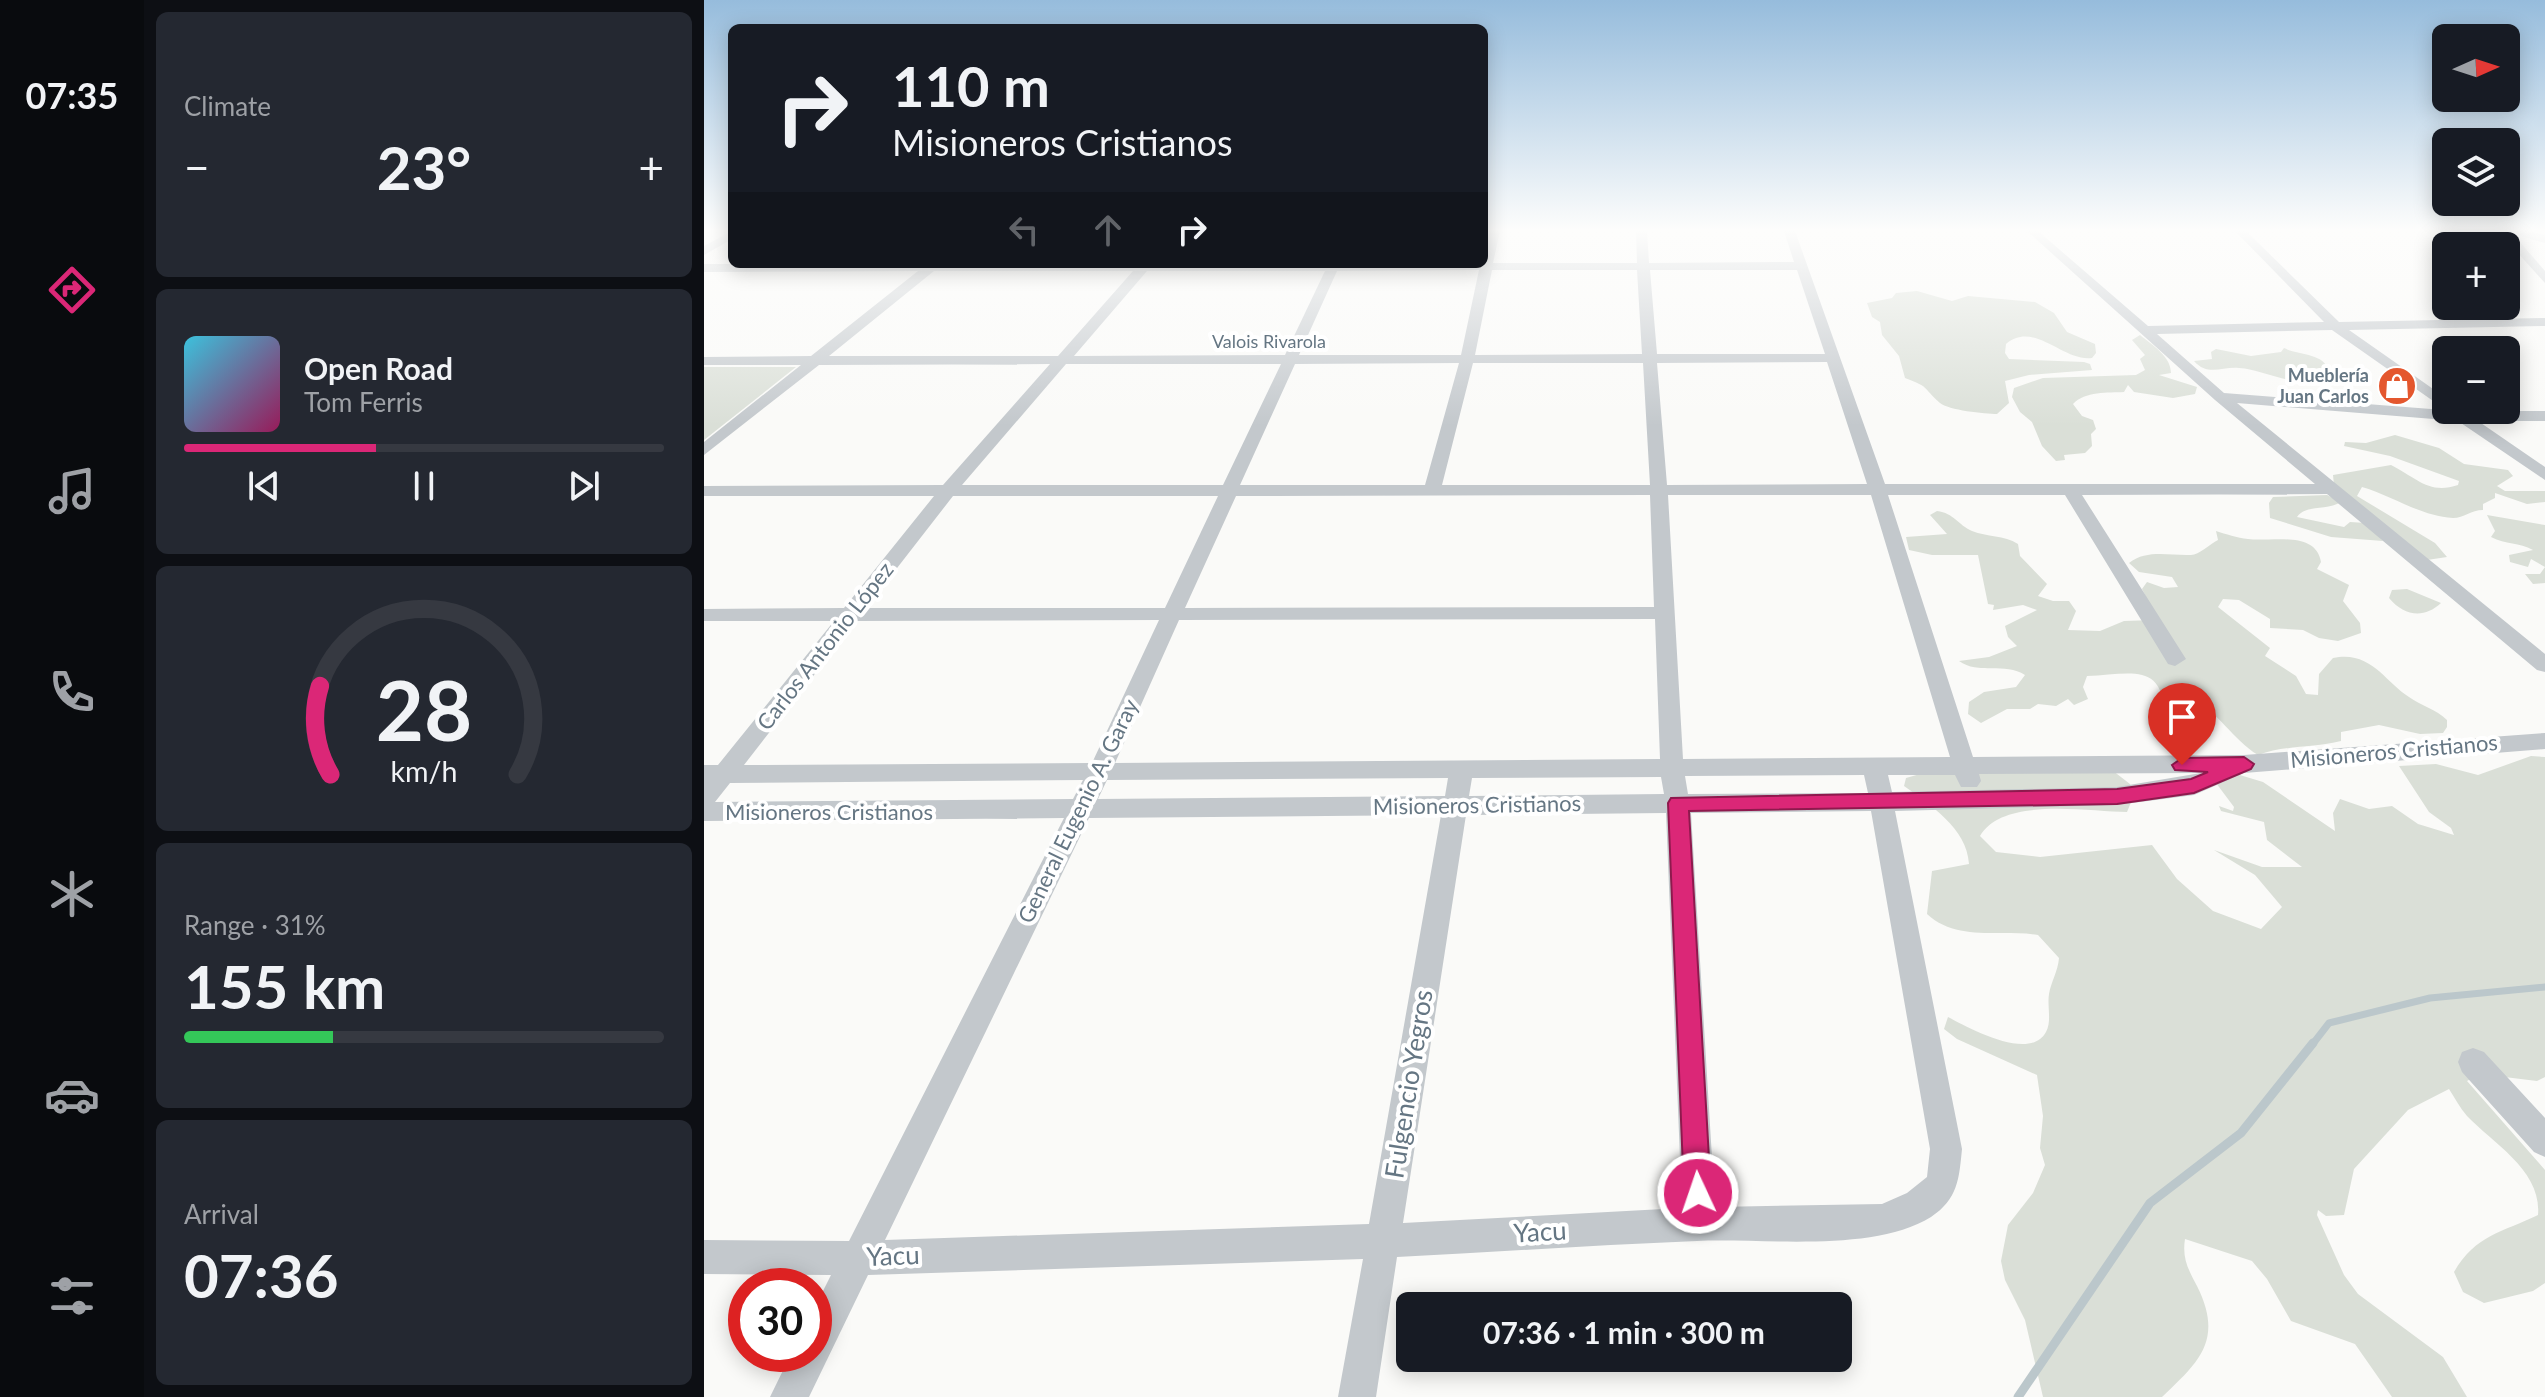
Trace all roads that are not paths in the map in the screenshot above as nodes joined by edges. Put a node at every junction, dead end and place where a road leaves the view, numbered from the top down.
1 (896, 296) edge
2 (1118, 296) edge
3 (1319, 296) edge
4 (1479, 296) edge
5 (1645, 296) edge
6 (1811, 296) edge
7 (2106, 296) edge
8 (2305, 296) edge
9 (2545, 322) edge
10 (2336, 327) junction
11 (2145, 330) junction
12 (1834, 358) junction
13 (1467, 359) junction
14 (1650, 359) junction
15 (1063, 360) junction
16 (1289, 360) junction
17 (704, 361) edge
18 (815, 361) junction
19 (2432, 395) edge
20 (2220, 397) junction
21 (2432, 411) edge
22 (2520, 415) edge
23 (2545, 416) edge
24 (2472, 424) edge
25 (704, 450) edge
26 (2545, 475) edge
27 (1229, 488) junction
28 (1433, 488) junction
29 (2070, 489) junction
30 (2333, 489) junction
31 (1659, 490) junction
32 (1878, 490) junction
33 (704, 491) edge
34 (946, 493) junction
35 (1662, 613) junction
36 (1173, 614) junction
37 (704, 615) edge
38 (852, 615) junction
39 (2175, 659) dead end
40 (2545, 665) edge
41 (2545, 741) edge
42 (2244, 764) junction
43 (1875, 768) junction
44 (1966, 768) junction
45 (1672, 769) junction
46 (1461, 770) junction
47 (1099, 772) junction
48 (714, 774) edge
49 (704, 799) edge
50 (1973, 801) junction
51 (1880, 802) junction
52 (1678, 803) junction
53 (1455, 805) junction
54 (1078, 811) junction
55 (704, 812) edge
56 (2473, 1062) dead end
57 (2545, 1141) edge
58 (1699, 1224) junction
59 (1383, 1241) junction
60 (704, 1257) edge
61 (859, 1258) junction
62 (832, 1311) edge
63 (802, 1372) edge
64 (789, 1397) edge
65 (1357, 1397) edge

1 - 18 street
2 - 15 street, Carlos Antonio López
3 - 16 street, General Eugenio A. Garay
4 - 13 street
5 - 14 street
6 - 12 street
7 - 11 street
8 - 10 street
9 - 10 street
10 - 11 street
10 - 19 street
11 - 20 street
12 - 14 street, Valois Rivarola
12 - 32 street
13 - 14 street, Valois Rivarola
13 - 16 street, Valois Rivarola
13 - 28 street
14 - 31 street
15 - 16 street, Valois Rivarola
15 - 18 street, Valois Rivarola
15 - 34 street, Carlos Antonio López
16 - 27 street, General Eugenio A. Garay
17 - 18 street, Valois Rivarola
18 - 25 street
20 - 21 street
20 - 30 street
22 - 23 street
24 - 26 street
27 - 28 street
27 - 34 street
27 - 36 street, General Eugenio A. Garay
28 - 31 street
29 - 30 street
29 - 32 street
29 - 39 street
30 - 40 street
31 - 32 street
31 - 35 street
32 - 44 street
33 - 34 street
34 - 38 street, Carlos Antonio López
35 - 36 street
35 - 45 street
36 - 38 street
36 - 47 street, General Eugenio A. Garay
37 - 38 street
38 - 48 street, Carlos Antonio López
41 - 42 street, Misioneros Cristianos
42 - 44 street, Misioneros Cristianos
42 - 50 street, Misioneros Cristianos
43 - 44 street, Misioneros Cristianos
43 - 45 street, Misioneros Cristianos
43 - 51 street, Yacu
44 - 50 street
45 - 46 street, Misioneros Cristianos
45 - 52 street
46 - 47 street, Misioneros Cristianos
46 - 53 street, Fulgencio Yegros
47 - 48 street, Misioneros Cristianos
47 - 54 street, General Eugenio A. Garay
48 - 49 street, Carlos Antonio López
50 - 51 street, Misioneros Cristianos
51 - 52 street, Misioneros Cristianos
51 - 58 street, Yacu
52 - 53 street, Misioneros Cristianos
52 - 58 street
53 - 54 street, Misioneros Cristianos
53 - 59 street, Fulgencio Yegros
54 - 55 street, Misioneros Cristianos
54 - 61 street, General Eugenio A. Garay
56 - 57 street
58 - 59 street, Yacu
59 - 61 street, Yacu
59 - 65 street, Fulgencio Yegros
60 - 61 street, Yacu
61 - 62 street, General Eugenio A. Garay
63 - 64 street

